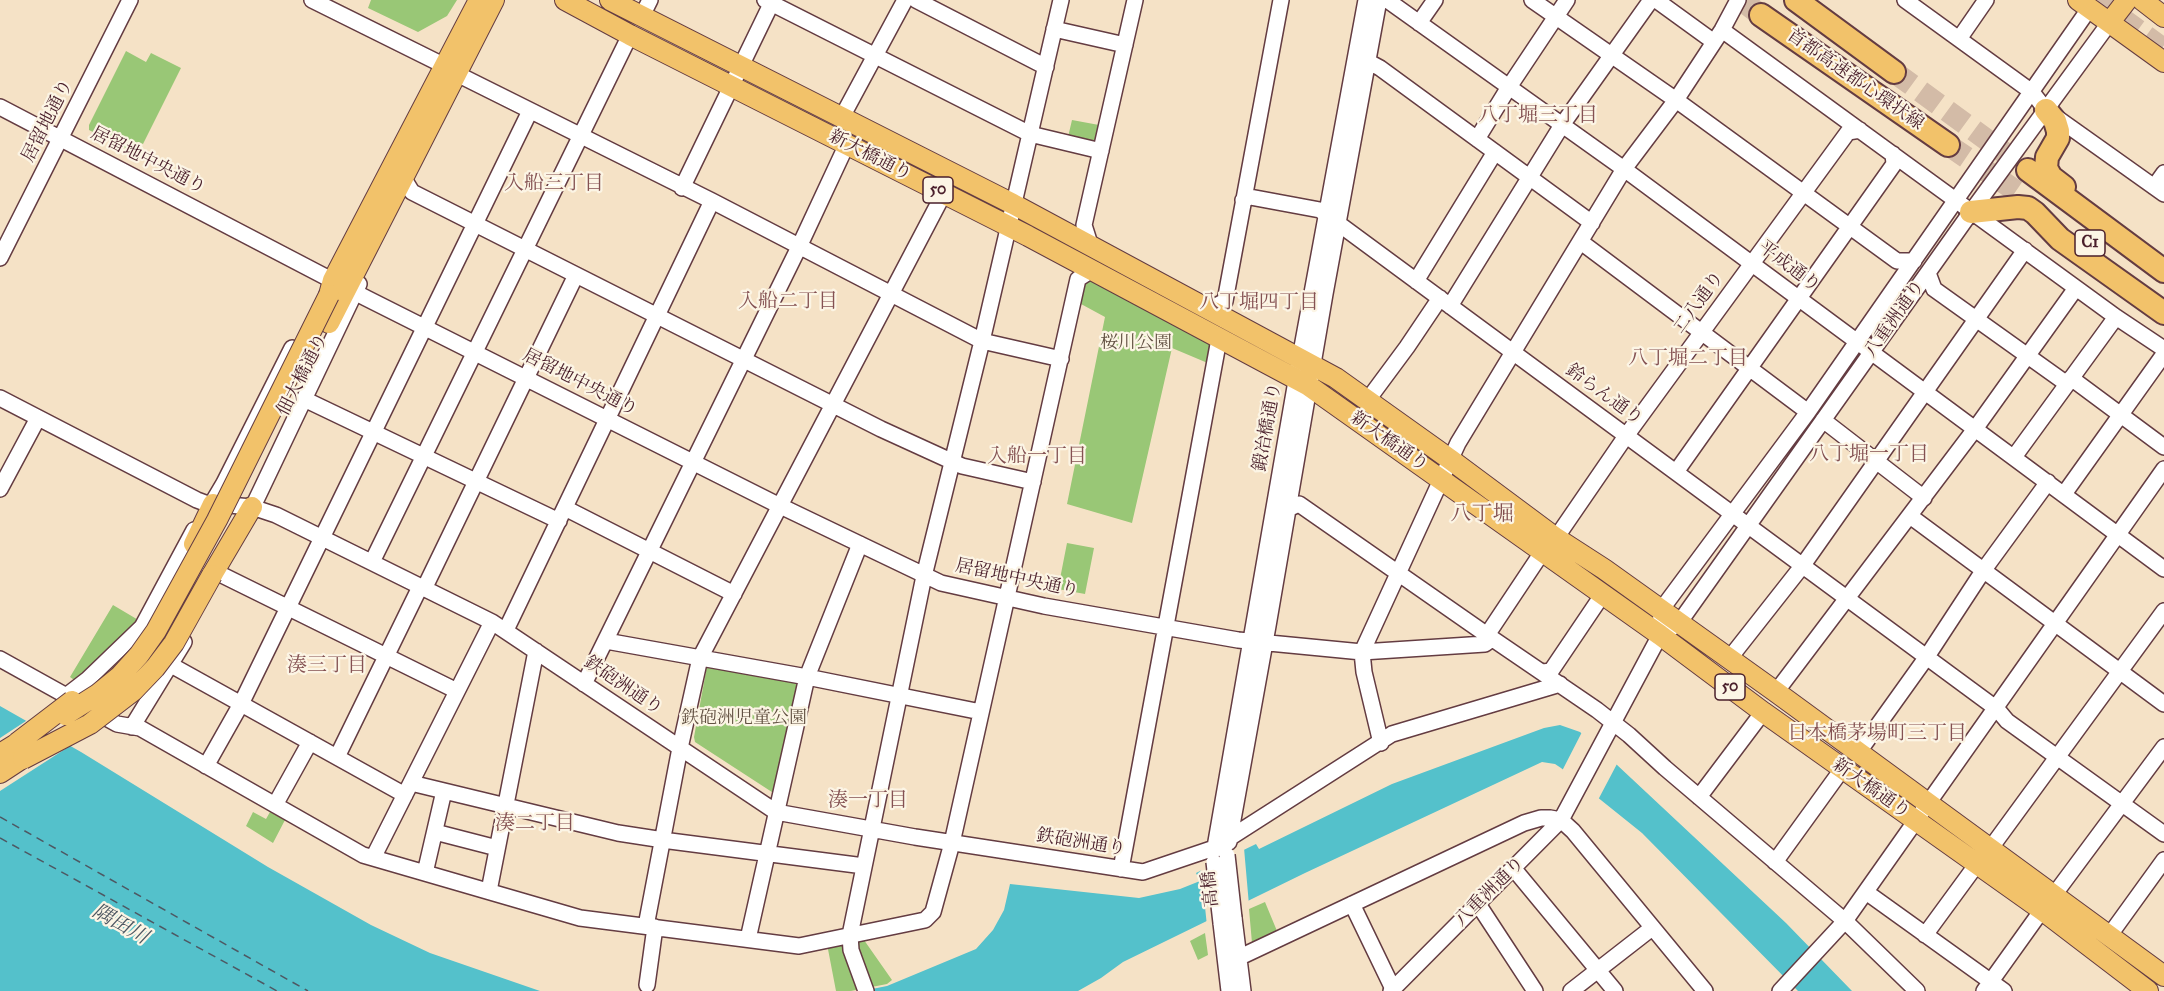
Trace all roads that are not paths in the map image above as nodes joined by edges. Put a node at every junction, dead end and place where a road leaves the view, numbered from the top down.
1 (130, 0) edge
2 (312, 0) edge
3 (479, 0) edge
4 (494, 0) edge
5 (565, 0) edge
6 (610, 0) edge
7 (904, 0) edge
8 (916, 0) edge
9 (1061, 0) edge
10 (1135, 0) edge
11 (1281, 0) edge
12 (1366, 0) edge
13 (1379, 0) edge
14 (1387, 0) edge
15 (1435, 0) edge
16 (1532, 0) edge
17 (1567, 0) edge
18 (1651, 0) edge
19 (1656, 0) edge
20 (1738, 0) edge
21 (1796, 0) edge
22 (1905, 0) edge
23 (1986, 0) edge
24 (2127, 0) edge
25 (2142, 0) edge
26 (770, 1) edge
27 (2088, 3) edge
28 (646, 8) edge
29 (1765, 11) tunnel mouth
30 (1555, 17) junction
31 (2164, 17) edge
32 (2110, 22) junction
33 (1419, 23) junction
34 (1054, 29) junction
35 (630, 35) junction
36 (1718, 36) junction
37 (1959, 39) junction
38 (1125, 45) junction
39 (874, 55) junction
40 (1611, 56) junction
41 (1367, 61) junction
42 (2164, 62) edge
43 (1046, 67) junction
44 (741, 68) junction
45 (451, 70) junction
46 (1894, 72) tunnel mouth
47 (732, 86) junction
48 (1509, 87) junction
49 (1676, 100) junction
50 (2039, 101) junction
51 (0, 107) edge
52 (530, 111) junction
53 (842, 117) junction
54 (1562, 125) junction
55 (1860, 130) junction
56 (1030, 134) junction
57 (580, 136) junction
58 (62, 138) junction
59 (1477, 139) junction
60 (847, 144) junction
61 (1948, 146) tunnel mouth
62 (1101, 151) junction
63 (1495, 152) junction
64 (1893, 154) junction
65 (1624, 170) junction
66 (2028, 170) tunnel mouth
67 (2164, 173) edge
68 (1529, 177) junction
69 (404, 179) junction
70 (2065, 187) dead end
71 (682, 188) junction
72 (2016, 191) tunnel mouth
73 (2159, 191) edge
74 (1804, 193) junction
75 (944, 194) junction
76 (1243, 200) junction
77 (712, 201) junction
78 (1013, 204) junction
79 (1964, 206) junction
80 (2091, 206) dead end
81 (1332, 219) junction
82 (1592, 223) junction
83 (474, 224) junction
84 (1008, 226) junction
85 (1850, 226) junction
86 (1581, 242) junction
87 (1090, 244) junction
88 (800, 247) junction
89 (525, 249) junction
90 (2025, 250) junction
91 (2164, 255) edge
92 (0, 258) edge
93 (1914, 261) junction
94 (1752, 263) junction
95 (1092, 270) junction
96 (2164, 271) edge
97 (1928, 273) junction
98 (576, 275) junction
99 (1416, 281) junction
100 (2076, 288) junction
101 (341, 289) junction
102 (891, 294) junction
103 (2164, 295) edge
104 (1799, 299) junction
105 (1445, 302) junction
106 (1210, 309) junction
107 (2164, 313) edge
108 (657, 315) junction
109 (2116, 317) junction
110 (1976, 319) junction
111 (424, 326) junction
112 (1702, 332) junction
113 (1219, 339) junction
114 (982, 340) junction
115 (1857, 342) junction
116 (2164, 349) edge
117 (474, 352) junction
118 (1871, 353) junction
119 (1514, 354) junction
120 (2164, 354) edge
121 (2028, 357) junction
122 (1061, 359) junction
123 (743, 360) junction
124 (1306, 362) junction
125 (1749, 367) junction
126 (526, 378) junction
127 (2069, 381) junction
128 (1303, 383) junction
129 (1925, 392) junction
130 (0, 398) edge
131 (304, 399) junction
132 (1367, 400) junction
133 (833, 405) junction
134 (1808, 412) junction
135 (2121, 415) junction
136 (38, 418) junction
137 (608, 419) junction
138 (1823, 420) junction
139 (1975, 429) junction
140 (373, 431) junction
141 (1626, 436) junction
142 (2164, 447) edge
143 (424, 456) junction
144 (2014, 457) junction
145 (1451, 460) junction
146 (951, 461) junction
147 (692, 462) junction
148 (1875, 462) junction
149 (2164, 469) edge
150 (1676, 472) junction
151 (1442, 480) junction
152 (476, 481) junction
153 (1033, 482) junction
154 (2048, 482) junction
155 (0, 489) edge
156 (2064, 494) junction
157 (1924, 498) junction
158 (213, 504) junction
159 (780, 506) junction
160 (252, 507) junction
161 (1288, 509) junction
162 (1732, 513) junction
163 (562, 514) junction
164 (1910, 516) junction
165 (1747, 526) junction
166 (2119, 535) junction
167 (321, 537) junction
168 (860, 544) junction
169 (1550, 545) junction
170 (649, 551) junction
171 (372, 562) junction
172 (1803, 565) junction
173 (2164, 569) edge
174 (1983, 571) junction
175 (1399, 573) junction
176 (217, 575) junction
177 (924, 576) junction
178 (422, 588) junction
179 (734, 594) junction
180 (1603, 594) junction
181 (1007, 598) junction
182 (1847, 598) junction
183 (287, 607) junction
184 (1661, 610) junction
185 (2164, 611) edge
186 (1679, 623) junction
187 (2057, 624) junction
188 (499, 626) junction
189 (1167, 628) junction
190 (1660, 635) junction
191 (1490, 637) junction
192 (606, 641) junction
193 (1258, 641) junction
194 (536, 651) junction
195 (1362, 652) junction
196 (386, 656) junction
197 (1926, 657) junction
198 (700, 658) junction
199 (0, 659) edge
200 (1729, 659) junction
201 (171, 665) junction
202 (2120, 670) junction
203 (1543, 672) junction
204 (807, 676) junction
205 (584, 684) junction
206 (1560, 684) junction
207 (457, 691) junction
208 (1776, 692) junction
209 (900, 696) junction
210 (241, 704) junction
211 (2164, 704) edge
212 (1996, 709) junction
213 (69, 711) junction
214 (981, 712) junction
215 (1763, 712) junction
216 (1613, 723) junction
217 (132, 727) junction
218 (310, 742) junction
219 (1381, 743) junction
220 (2164, 747) edge
221 (680, 748) junction
222 (20, 751) junction
223 (1857, 753) junction
224 (0, 754) edge
225 (337, 757) junction
226 (2057, 757) junction
227 (206, 766) junction
228 (1842, 768) junction
229 (0, 773) edge
230 (408, 789) junction
231 (444, 791) junction
232 (1699, 797) junction
233 (2121, 803) junction
234 (1929, 804) junction
235 (275, 805) junction
236 (505, 805) junction
237 (776, 812) junction
238 (1561, 820) junction
239 (1916, 821) junction
240 (872, 830) junction
241 (435, 832) junction
242 (2164, 834) edge
243 (1230, 838) junction
244 (663, 840) junction
245 (952, 843) junction
246 (497, 848) junction
247 (1990, 849) junction
248 (768, 853) junction
249 (1218, 855) junction
250 (373, 858) junction
251 (2164, 860) edge
252 (1775, 862) junction
253 (1977, 864) junction
254 (864, 866) junction
255 (1121, 869) junction
256 (1514, 869) junction
257 (425, 873) junction
258 (489, 891) junction
259 (1866, 892) junction
260 (2048, 902) junction
261 (1352, 904) junction
262 (1478, 904) junction
263 (1228, 920) junction
264 (1845, 921) junction
265 (650, 927) junction
266 (1652, 928) junction
267 (1925, 934) junction
268 (850, 935) junction
269 (2109, 936) junction
270 (748, 939) junction
271 (1238, 958) junction
272 (1597, 971) junction
273 (2164, 976) edge
274 (647, 985) dead end
275 (1988, 986) edge
276 (865, 988) edge
277 (1224, 989) edge
278 (1781, 989) edge
279 (1393, 990) edge
280 (1243, 991) edge
281 (1534, 991) edge
282 (1571, 991) edge
283 (1615, 991) edge
284 (1705, 991) edge
285 (1917, 991) edge
286 (2004, 991) edge
287 (2148, 991) edge

1 - 58 street, 居留地通り
2 - 45 street
3 - 45 main road, 佃大橋通り
4 - 45 main road, 佃大橋通り
5 - 35 main road, 新大橋通り / 50
6 - 28 main road, 新大橋通り / 50
7 - 39 street
8 - 43 street
9 - 34 street
10 - 38 street
11 - 76 street
12 - 81 street, 鍛冶橋通り
13 - 41 street, 鍛冶橋通り
14 - 33 street, 平成通り
15 - 33 street
16 - 30 street
17 - 30 street
18 - 40 street
19 - 36 street
20 - 36 street
21 - 46 highway, 首都高速都心環状線
22 - 37 street
23 - 37 street
24 - 32 main road, 八重洲通り
25 - 31 main road
26 - 39 street
26 - 44 street
27 - 32 main road
27 - 50 street, 八重洲通り
28 - 44 main road, 新大橋通り / 50
29 - 61 highway, 首都高速都心環状線
30 - 40 street
30 - 48 street
32 - 42 main road
32 - 50 street, 八重洲通り
33 - 48 street, 平成通り
34 - 38 street
34 - 43 street
35 - 47 main road, 新大橋通り / 50
35 - 57 street
36 - 49 street
36 - 55 street
37 - 50 street
38 - 62 street
39 - 53 street
39 - 56 street
40 - 49 street
40 - 54 street
41 - 59 street
41 - 81 street, 鍛冶橋通り
43 - 56 street
44 - 47 street
44 - 53 main road, 新大橋通り / 50
45 - 52 street
45 - 69 main road, 佃大橋通り
45 - 101 main road, 佃大橋通り
47 - 60 main road, 新大橋通り / 50
47 - 71 street
48 - 54 street, 平成通り
48 - 59 street
49 - 65 street
49 - 74 street
50 - 70 highway
50 - 73 street
50 - 79 street, 八重洲通り
50 - 79 street, 八重洲通り
51 - 58 street, 居留地中央通り
52 - 57 street
52 - 83 street
53 - 78 main road, 新大橋通り / 50
54 - 65 street, 平成通り
54 - 68 street
55 - 64 street
55 - 74 street, 二八通り
56 - 62 street
56 - 78 street
57 - 71 street
57 - 89 street
58 - 92 street, 居留地通り
58 - 101 street, 居留地中央通り
59 - 63 street
60 - 75 main road, 新大橋通り / 50
60 - 88 street
62 - 87 street
63 - 68 street
63 - 99 street
64 - 79 street
64 - 85 street
65 - 82 street
65 - 94 street, 平成通り
66 - 96 highway, C1
67 - 73 street
68 - 82 street
68 - 105 street
69 - 83 street
69 - 101 main road, 佃大橋通り
71 - 77 street
72 - 103 highway, C1
74 - 85 street
74 - 94 street, 二八通り
75 - 84 main road, 新大橋通り / 50
75 - 102 street
76 - 81 street, 鈴らん通り
76 - 106 street
77 - 88 street
77 - 108 street
78 - 84 street
78 - 87 main road, 新大橋通り / 50
79 - 90 street
79 - 93 street, 八重洲通り
79 - 97 street, 八重洲通り
79 - 107 highway
80 - 91 highway
81 - 99 street, 鈴らん通り
81 - 124 street, 鍛冶橋通り
82 - 86 street
83 - 89 street
83 - 111 street
84 - 95 main road, 新大橋通り / 50
84 - 114 street
85 - 93 street
85 - 104 street
86 - 112 street
86 - 119 street
87 - 106 main road, 新大橋通り / 50
88 - 102 street
88 - 123 street
89 - 98 street
89 - 117 street
90 - 100 street
90 - 110 street
93 - 115 street, 八重洲通り
94 - 104 street, 平成通り
94 - 112 street, 二八通り
95 - 113 main road, 新大橋通り / 50
95 - 122 street
97 - 110 street
97 - 118 street, 八重洲通り
98 - 108 street
98 - 126 street
99 - 105 street, 鈴らん通り
100 - 109 street
100 - 121 street
101 - 111 street, 居留地中央通り
101 - 131 street
101 - 158 street
101 - 213 main road, 佃大橋通り, bridge
101 - 213 main road, 佃大橋通り
102 - 114 street
102 - 133 street
104 - 115 street, 平成通り
104 - 125 street
105 - 119 street, 鈴らん通り
105 - 132 street
106 - 124 main road, 新大橋通り / 50
108 - 123 street
108 - 137 street
109 - 116 street
109 - 127 street
110 - 121 street
110 - 129 street
111 - 117 street, 居留地中央通り
111 - 140 street
112 - 125 street
112 - 141 street, 二八通り
113 - 128 main road, 新大橋通り / 50
113 - 189 street
114 - 122 street
114 - 146 street
115 - 118 street, 平成通り
115 - 134 street, 八重洲通り
117 - 126 street, 居留地中央通り
117 - 143 street
118 - 129 street, 平成通り
118 - 138 street, 八重洲通り
119 - 141 street, 鈴らん通り
119 - 145 street
120 - 135 street
121 - 127 street
121 - 139 street
122 - 153 street
123 - 133 street
123 - 147 street
124 - 128 street, 鍛冶橋通り
124 - 132 main road, 新大橋通り / 50
125 - 134 street
125 - 150 street
126 - 137 street, 居留地中央通り
126 - 152 street
127 - 135 street
127 - 144 street
128 - 151 main road, 新大橋通り / 50
128 - 161 street, 鍛冶橋通り
128 - 193 street, 鍛冶橋通り
129 - 139 street, 平成通り
129 - 148 street
130 - 136 street, 鉄砲洲通り
131 - 140 street
131 - 160 street
132 - 145 main road, 新大橋通り / 50
133 - 146 street
133 - 159 street
134 - 162 street, 八重洲通り
135 - 142 street
135 - 156 street
136 - 155 street
136 - 158 street, 鉄砲洲通り
137 - 147 street, 居留地中央通り
137 - 163 street
138 - 148 street
138 - 165 street, 八重洲通り
139 - 144 street, 平成通り
139 - 157 street
140 - 143 street
140 - 167 street
141 - 150 street, 鈴らん通り
141 - 169 street, 二八通り
143 - 152 street
143 - 171 street
144 - 154 street, 平成通り
145 - 151 street
145 - 169 main road, 新大橋通り / 50
146 - 153 street
146 - 177 street
147 - 159 street, 居留地中央通り
147 - 170 street
148 - 157 street
148 - 172 street
149 - 166 street
150 - 162 street, 鈴らん通り
151 - 169 main road, 新大橋通り / 50
151 - 175 street
152 - 163 street
152 - 178 street
153 - 181 street
154 - 156 street, 平成通り
154 - 174 street
156 - 166 street, 平成通り
157 - 164 street
158 - 160 street, 鉄砲洲通り
158 - 213 street
158 - 222 main road, bridge
159 - 168 street, 居留地中央通り
159 - 179 street
160 - 167 street, 鉄砲洲通り
160 - 176 main road
161 - 175 street
161 - 193 street, 鍛冶橋通り
162 - 165 street, 鈴らん通り
162 - 184 street, 八重洲通り
163 - 170 street
163 - 188 street
164 - 174 street
164 - 182 street
165 - 172 street, 鈴らん通り
165 - 186 street, 八重洲通り
166 - 173 street, 平成通り
166 - 187 street
167 - 171 street, 鉄砲洲通り
167 - 183 street
168 - 177 street, 居留地中央通り
168 - 204 street
169 - 180 main road, 新大橋通り / 50
169 - 184 main road, 新大橋通り / 50
169 - 191 street, 二八通り
170 - 179 street
170 - 192 street
171 - 178 street, 鉄砲洲通り
172 - 182 street, 鈴らん通り
172 - 200 street
174 - 187 street
174 - 197 street
175 - 191 street
175 - 195 street
176 - 183 street
176 - 201 street
176 - 222 main road, bridge
177 - 181 street, 居留地中央通り
177 - 209 street
178 - 188 street, 鉄砲洲通り
178 - 196 street
179 - 198 street
180 - 190 main road, 新大橋通り / 50
180 - 203 street
181 - 189 street, 居留地中央通り
181 - 214 street
182 - 197 street, 鈴らん通り
182 - 208 street
183 - 196 street
183 - 210 street
184 - 186 main road, 新大橋通り / 50
184 - 190 street, 八重洲通り
185 - 202 street
186 - 190 street, 八重洲通り
186 - 200 main road, 新大橋通り / 50
187 - 202 street
187 - 212 street
188 - 194 street, 鉄砲洲通り
188 - 207 street
189 - 193 street, 居留地中央通り
189 - 255 street
190 - 215 main road, 新大橋通り / 50
190 - 216 street, 八重洲通り
191 - 195 street, 居留地中央通り
191 - 203 street
192 - 198 street
192 - 205 street
193 - 195 street, 居留地中央通り
193 - 243 street, 鍛冶橋通り
193 - 249 street, 鍛冶橋通り
194 - 205 street, 鉄砲洲通り
194 - 236 street
195 - 219 street
196 - 207 street
196 - 225 street
197 - 212 street, 鈴らん通り
197 - 223 street
198 - 204 street
198 - 221 street
199 - 213 street
200 - 208 main road, 新大橋通り / 50
201 - 210 street
201 - 217 street
202 - 211 street
202 - 226 street
203 - 206 street
204 - 209 street
204 - 237 street
205 - 221 street, 鉄砲洲通り
206 - 216 street
206 - 219 street
207 - 230 street
208 - 223 main road, 新大橋通り / 50
209 - 214 street
209 - 240 street
210 - 218 street
210 - 227 street
212 - 226 street, 鈴らん通り
212 - 234 street
213 - 217 street
213 - 222 main road, bridge
214 - 245 street
215 - 228 main road, 新大橋通り / 50
215 - 232 street
216 - 232 street
216 - 238 street, 八重洲通り
217 - 227 street
218 - 225 street
218 - 235 street
219 - 243 street
220 - 233 street
221 - 237 street, 鉄砲洲通り
221 - 244 street
222 - 224 main road
222 - 229 main road
223 - 234 main road, 新大橋通り / 50
225 - 230 street
226 - 233 street, 鈴らん通り
226 - 247 street
227 - 235 street
228 - 239 main road, 新大橋通り / 50
228 - 252 street
230 - 231 street
230 - 250 street
231 - 236 street
231 - 241 street
232 - 252 street
233 - 242 street, 鈴らん通り
233 - 260 street
234 - 239 street
234 - 247 main road, 新大橋通り / 50
235 - 250 street
236 - 244 street
236 - 246 street
237 - 240 street, 鉄砲洲通り
237 - 248 street
238 - 256 street, 八重洲通り
238 - 261 street
238 - 266 street
239 - 253 main road, 新大橋通り / 50
239 - 259 street
240 - 245 street, 鉄砲洲通り
240 - 254 street
241 - 246 street
241 - 257 street
243 - 249 street, 鍛冶橋通り
244 - 248 street
244 - 265 street
245 - 255 street, 鉄砲洲通り
245 - 268 street
246 - 258 street
247 - 260 main road, 新大橋通り / 50
248 - 254 street
248 - 270 street
249 - 255 street, 鉄砲洲通り
249 - 263 street, 高橋, bridge
250 - 257 street
251 - 269 street
252 - 264 street
253 - 260 main road, 新大橋通り / 50
253 - 267 street
254 - 268 street
256 - 262 street, 八重洲通り
256 - 272 street
257 - 258 street
258 - 265 street
259 - 264 street
259 - 267 street
260 - 269 main road, 新大橋通り / 50
260 - 275 street
260 - 287 main road, 新大橋通り / 50
261 - 271 street
261 - 279 street
262 - 279 street, 八重洲通り
262 - 281 street
263 - 271 street
263 - 277 street
264 - 278 street
264 - 285 street
265 - 270 street
265 - 274 street
266 - 272 street
266 - 284 street
267 - 275 street
268 - 270 street
268 - 276 street
269 - 273 main road, 新大橋通り / 50
271 - 280 street
272 - 282 street
272 - 283 street
275 - 286 street

